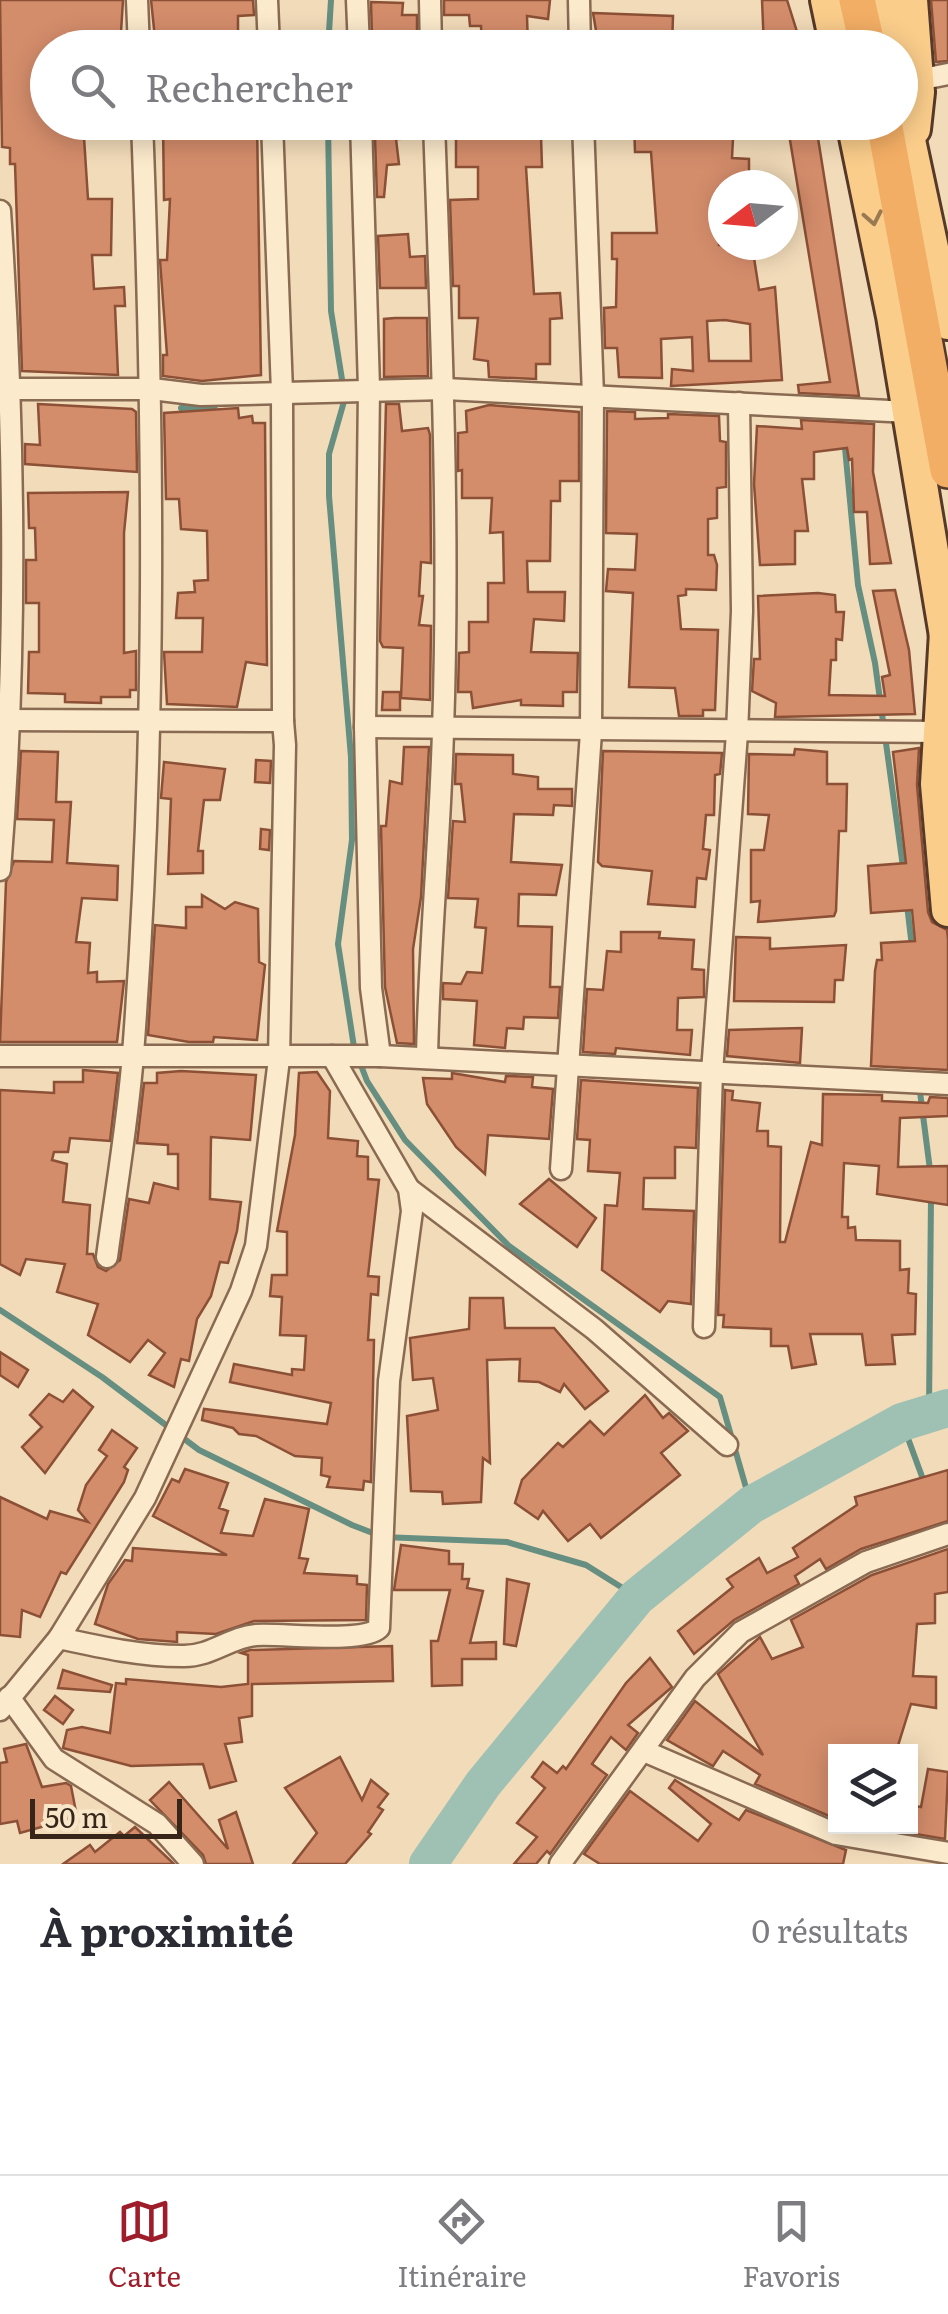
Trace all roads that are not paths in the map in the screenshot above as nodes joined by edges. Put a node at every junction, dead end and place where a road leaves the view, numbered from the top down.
1 (137, 0) edge
2 (268, 0) edge
3 (358, 0) edge
4 (430, 0) edge
5 (579, 0) edge
6 (828, 0) edge
7 (858, 0) edge
8 (879, 0) edge
9 (911, 0) edge
10 (138, 30) edge
11 (269, 30) edge
12 (359, 30) edge
13 (431, 30) edge
14 (580, 30) edge
15 (834, 30) edge
16 (864, 30) edge
17 (885, 30) edge
18 (915, 30) edge
19 (918, 53) edge
20 (922, 84) edge
21 (918, 110) edge
22 (143, 140) edge
23 (273, 140) edge
24 (361, 140) edge
25 (435, 140) edge
26 (583, 140) edge
27 (857, 140) edge
28 (887, 140) edge
29 (913, 140) edge
30 (0, 211) edge
31 (948, 324) edge
32 (368, 388) junction
33 (6, 389) edge
34 (152, 389) junction
35 (446, 389) junction
36 (282, 392) junction
37 (593, 396) junction
38 (739, 402) junction
39 (910, 412) junction
40 (948, 470) edge
41 (947, 640) edge
42 (6, 720) edge
43 (283, 721) junction
44 (152, 722) junction
45 (365, 727) junction
46 (444, 730) junction
47 (590, 732) junction
48 (940, 732) junction
49 (738, 733) junction
50 (0, 870) edge
51 (948, 910) edge
52 (0, 1056) edge
53 (332, 1056) junction
54 (380, 1056) junction
55 (132, 1057) junction
56 (428, 1058) junction
57 (279, 1059) junction
58 (565, 1066) junction
59 (712, 1072) junction
60 (948, 1084) edge
61 (561, 1169) dead end
62 (408, 1189) junction
63 (107, 1256) dead end
64 (704, 1327) dead end
65 (728, 1445) dead end
66 (948, 1534) edge
67 (59, 1638) junction
68 (6, 1693) edge
69 (644, 1751) junction
70 (948, 1853) edge
71 (567, 1862) edge
72 (193, 1864) edge

1 - 10 street
2 - 11 street
3 - 12 street
4 - 13 street
5 - 14 street
6 - 15 main road
7 - 16 highway
8 - 17 main road
9 - 18 main road
19 - 20 main road
20 - 21 main road
22 - 34 street
23 - 36 street
24 - 32 street
25 - 35 street
26 - 37 street
27 -> 39 main road
28 - 40 highway
29 - 31 main road
30 - 33 street
32 - 35 street
32 - 36 street
32 - 45 street
33 - 34 street
33 - 42 street
34 - 36 street
34 - 44 street
35 - 37 street
35 - 46 street
36 - 43 street
37 - 38 street
37 - 47 street
38 - 39 street
38 - 49 street
39 - 41 main road
41 - 48 main road
42 - 44 street
42 - 50 street
43 - 44 street
43 - 57 street
44 - 55 street
45 - 46 street
45 - 54 street
46 - 47 street
46 - 56 street
47 - 49 street
47 - 58 street
48 - 49 street
48 - 51 main road
49 - 59 street
52 - 55 street
53 - 54 street
53 - 57 street
53 - 62 street
54 - 56 street
55 - 57 street
55 - 63 street
56 - 58 street
57 - 67 street
58 - 59 street
58 - 61 street
59 - 60 street
59 - 64 street
62 - 65 street
62 - 67 street
66 - 69 street
67 - 68 street
68 - 72 street
69 - 70 street
69 - 71 street

